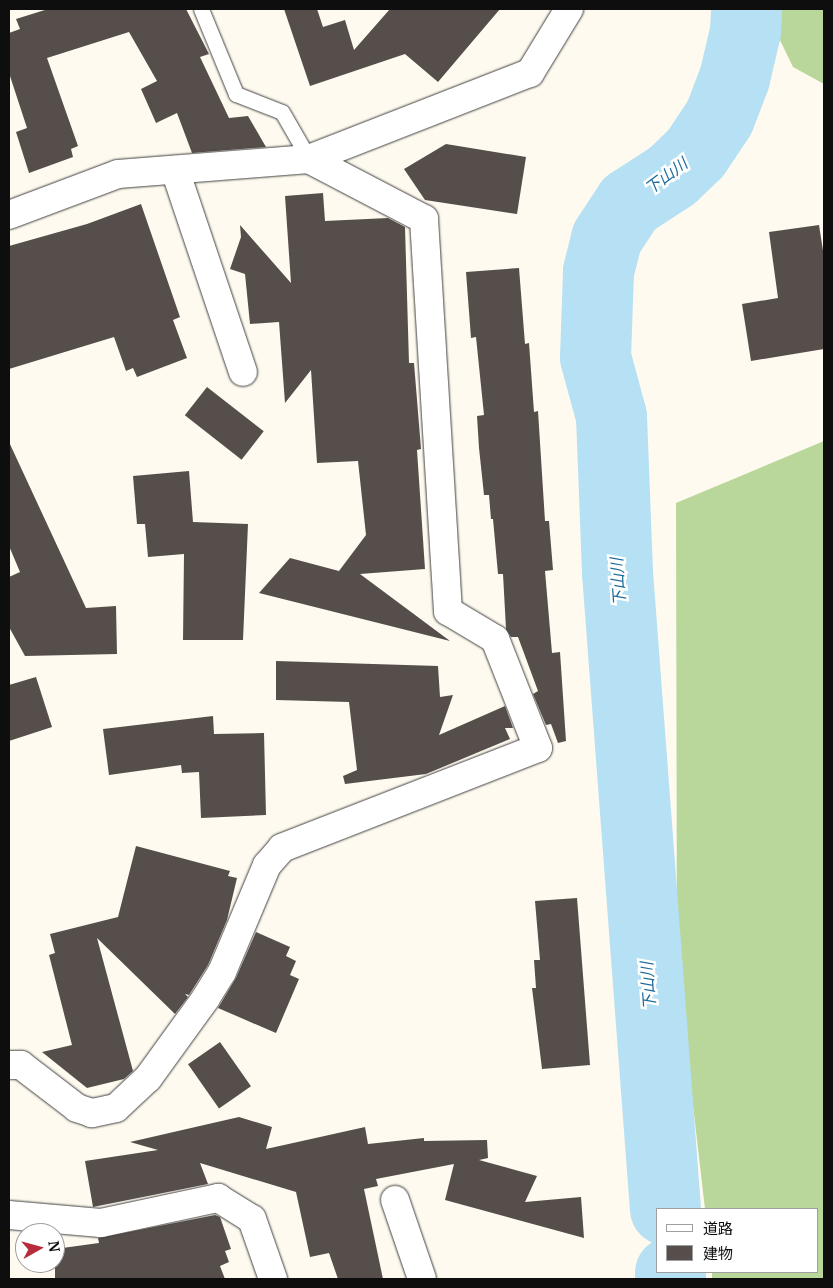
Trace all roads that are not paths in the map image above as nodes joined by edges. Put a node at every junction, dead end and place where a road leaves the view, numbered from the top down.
1 (201, 9) edge
2 (569, 9) edge
3 (309, 159) junction
4 (175, 170) junction
5 (9, 216) edge
6 (243, 372) dead end
7 (9, 1065) edge
8 (395, 1200) dead end
9 (9, 1215) edge
10 (273, 1279) edge
11 (422, 1279) edge

1 - 3 lane
2 - 3 street
3 - 4 street
3 - 7 street
4 - 5 street
4 - 6 street
8 - 11 street
9 - 10 street

